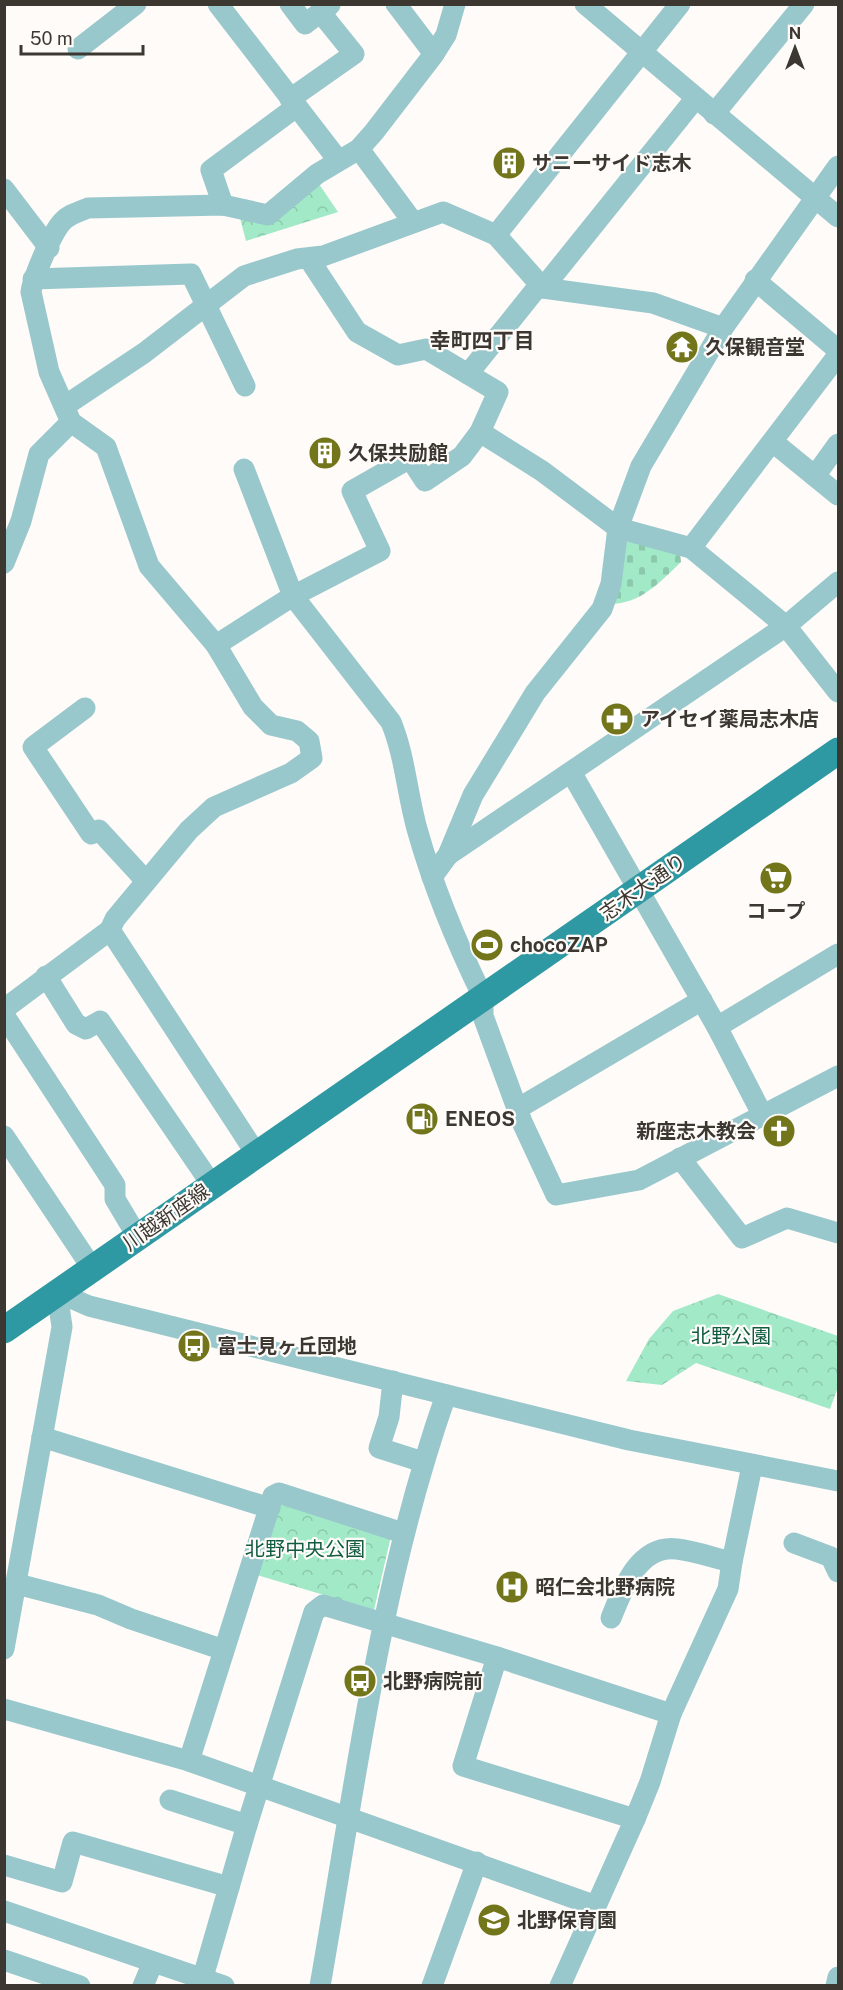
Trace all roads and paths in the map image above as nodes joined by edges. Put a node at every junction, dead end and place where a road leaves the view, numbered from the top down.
1 (136, 4) edge
2 (218, 4) edge
3 (290, 4) edge
4 (396, 4) edge
5 (455, 4) edge
6 (585, 4) edge
7 (680, 4) edge
8 (804, 4) edge
9 (326, 9) edge
10 (78, 49) dead end
11 (434, 54) junction
12 (641, 54) junction
13 (695, 99) junction
14 (293, 103) junction
15 (714, 114) junction
16 (359, 149) junction
17 (338, 160) junction
18 (838, 166) edge
19 (815, 198) junction
20 (9, 204) edge
21 (223, 205) junction
22 (838, 218) edge
23 (413, 222) junction
24 (496, 235) junction
25 (49, 248) junction
26 (309, 259) junction
27 (33, 279) junction
28 (755, 280) junction
29 (542, 286) junction
30 (206, 304) junction
31 (723, 328) junction
32 (838, 350) edge
33 (838, 355) edge
34 (468, 374) junction
35 (245, 386) dead end
36 (68, 413) junction
37 (480, 432) junction
38 (773, 442) junction
39 (838, 444) edge
40 (244, 469) dead end
41 (814, 476) junction
42 (838, 495) edge
43 (618, 528) junction
44 (691, 548) junction
45 (4, 563) edge
46 (838, 582) edge
47 (293, 596) junction
48 (786, 626) junction
49 (216, 645) junction
50 (838, 692) edge
51 (86, 708) dead end
52 (838, 750) edge
53 (571, 772) junction
54 (448, 855) junction
55 (432, 877) junction
56 (146, 881) junction
57 (640, 889) junction
58 (110, 930) junction
59 (838, 954) edge
60 (46, 976) junction
61 (483, 997) junction
62 (702, 1000) junction
63 (6, 1008) edge
64 (717, 1027) junction
65 (838, 1076) edge
66 (328, 1105) joint
67 (517, 1109) junction
68 (763, 1116) junction
69 (4, 1136) edge
70 (256, 1155) junction
71 (680, 1158) junction
72 (212, 1185) junction
73 (838, 1233) edge
74 (137, 1236) junction
75 (92, 1268) junction
76 (57, 1292) junction
77 (4, 1330) edge
78 (393, 1381) junction
79 (446, 1395) junction
80 (42, 1437) junction
81 (423, 1462) junction
82 (752, 1466) junction
83 (838, 1481) edge
84 (270, 1508) junction
85 (403, 1533) junction
86 (794, 1543) dead end
87 (732, 1562) junction
88 (838, 1572) edge
89 (16, 1584) junction
90 (611, 1618) dead end
91 (383, 1622) junction
92 (4, 1649) edge
93 (224, 1650) junction
94 (497, 1657) junction
95 (4, 1709) edge
96 (671, 1714) junction
97 (189, 1761) junction
98 (261, 1785) junction
99 (170, 1800) dead end
100 (350, 1816) junction
101 (635, 1819) junction
102 (247, 1825) junction
103 (477, 1862) junction
104 (4, 1865) edge
105 (229, 1887) junction
106 (596, 1906) junction
107 (4, 1911) edge
108 (4, 1960) edge
109 (153, 1962) junction
110 (203, 1977) junction
111 (838, 1977) edge
112 (81, 1986) edge
113 (143, 1986) edge
114 (224, 1986) edge
115 (320, 1986) edge
116 (432, 1986) edge
117 (560, 1986) edge
118 (836, 1986) edge

1 - 10 street
2 - 14 street
3 - 9 street
4 - 11 street
5 - 11 street
6 - 12 street
7 - 12 street
8 - 15 street
9 - 14 street
11 - 16 street
12 - 13 street
12 - 24 street
13 - 15 street
13 - 29 street
14 - 17 street
14 - 21 street
15 - 19 street
16 - 17 street
16 - 23 street
17 - 21 street
18 - 19 street
19 - 22 street
19 - 28 street
20 - 25 street
21 - 25 street
23 - 24 street
23 - 26 street
24 - 29 street
25 - 27 street
26 - 30 street
26 - 34 street
27 - 30 street
27 - 36 street
28 - 31 street
28 - 32 street
29 - 31 street
29 - 34 street
30 - 35 street
30 - 36 street
31 - 43 street
33 - 38 street
34 - 37 street
36 - 45 street
36 - 49 street
37 - 43 street
37 - 47 street
38 - 41 street
38 - 44 street
39 - 41 street
40 - 47 street
41 - 42 street
43 - 44 street
43 - 54 street
44 - 48 street
46 - 48 street
47 - 49 street
47 - 55 street
48 - 50 street
48 - 53 street
49 - 56 street
51 - 56 street
52 - 57 main road, 志木大通り
53 - 54 street
53 - 57 street
54 - 55 street
55 - 61 street
56 - 58 street
57 - 61 main road, 志木大通り
57 - 62 street
58 - 60 street
58 - 70 street
59 - 64 street
60 - 63 street
60 - 72 street
61 - 66 main road, 志木大通り
61 - 67 street
62 - 64 street
62 - 67 street
63 - 74 street
64 - 68 street
65 - 68 street
66 - 70 main road, 川越新座線
67 - 71 street
68 - 71 street
69 - 75 street
70 - 72 main road, 川越新座線
71 - 73 street
72 - 74 main road, 川越新座線
74 - 75 main road, 川越新座線
75 - 76 main road, 川越新座線
76 - 77 main road, 川越新座線
76 - 78 street
76 - 80 street
78 - 79 street
78 - 81 street
79 - 81 street
79 - 82 street
80 - 84 street
80 - 89 street
81 - 85 street
82 - 83 street
82 - 87 street
84 - 85 street
84 - 93 street
85 - 91 street
86 - 88 street
87 - 90 street
87 - 96 street
89 - 92 street
89 - 93 street
91 - 94 street
91 - 98 street
91 - 100 street
93 - 97 street
94 - 96 street
94 - 101 street
95 - 97 street
96 - 101 street
97 - 98 street
98 - 100 street
98 - 102 street
99 - 102 street
100 - 103 street
100 - 115 street
101 - 106 street
102 - 105 street
103 - 106 street
103 - 116 street
104 - 105 street
105 - 110 street
106 - 117 street
107 - 109 street
108 - 112 street
109 - 110 street
109 - 113 street
110 - 114 street
111 - 118 street

